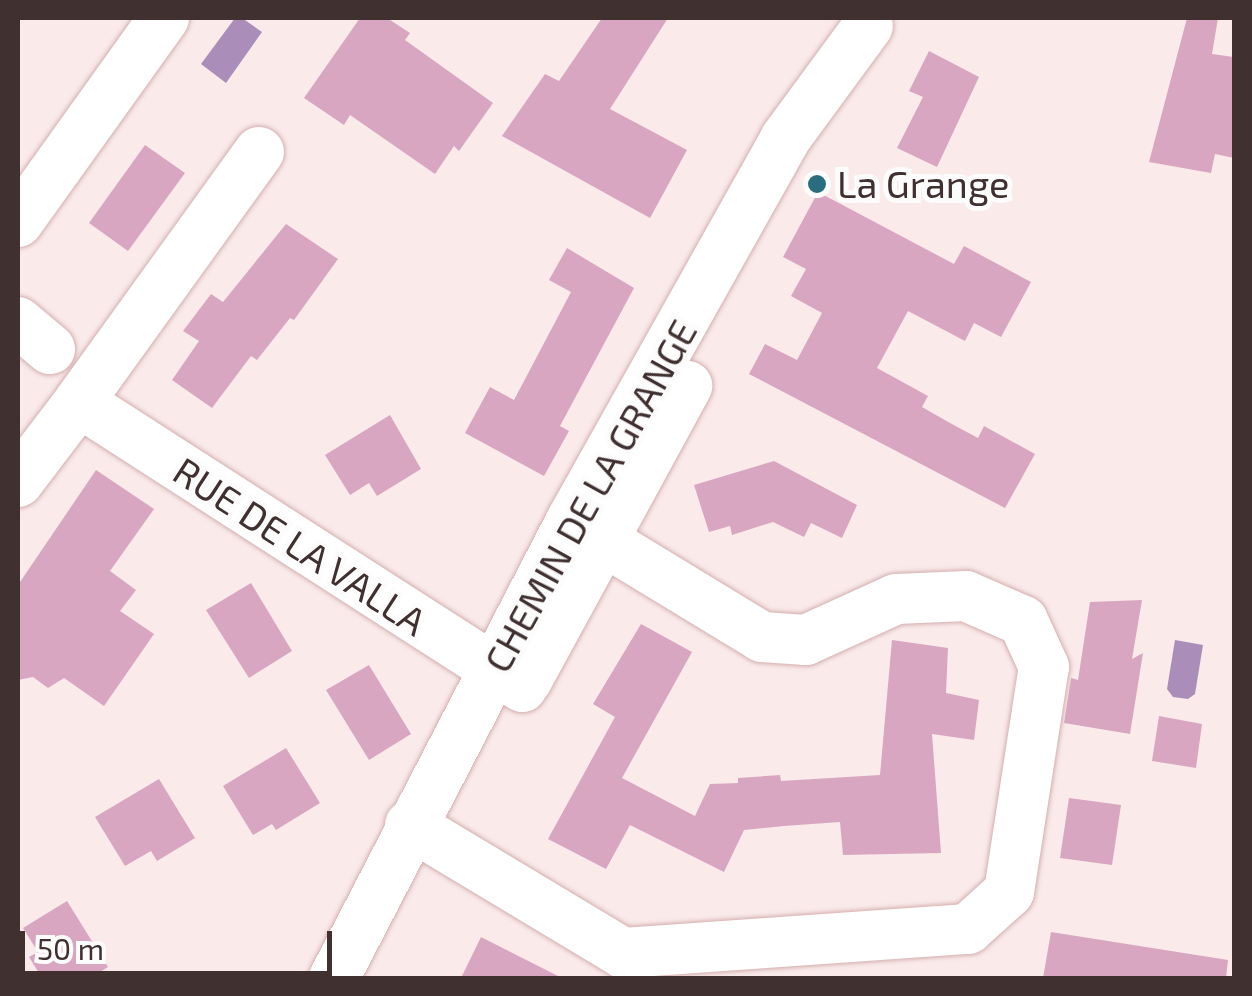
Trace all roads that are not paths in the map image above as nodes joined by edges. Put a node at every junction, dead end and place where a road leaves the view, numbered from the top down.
1 (164, 18) edge
2 (870, 22) edge
3 (260, 152) dead end
4 (18, 222) edge
5 (79, 402) junction
6 (18, 482) edge
7 (587, 529) junction
8 (508, 679) junction
9 (424, 833) junction
10 (334, 978) edge
11 (365, 978) edge

1 - 4 street
2 - 7 street, CHEMIN DE LA GRANGE
3 - 5 street
5 - 6 street
5 - 8 street, RUE DE LA VALLA
7 - 8 street, CHEMIN DE LA GRANGE
7 - 9 street
8 - 9 street, CHEMIN DE LA GRANGE
9 - 10 street, CHEMIN DE LA GRANGE
9 - 11 street, CHEMIN DE LA GRANGE

